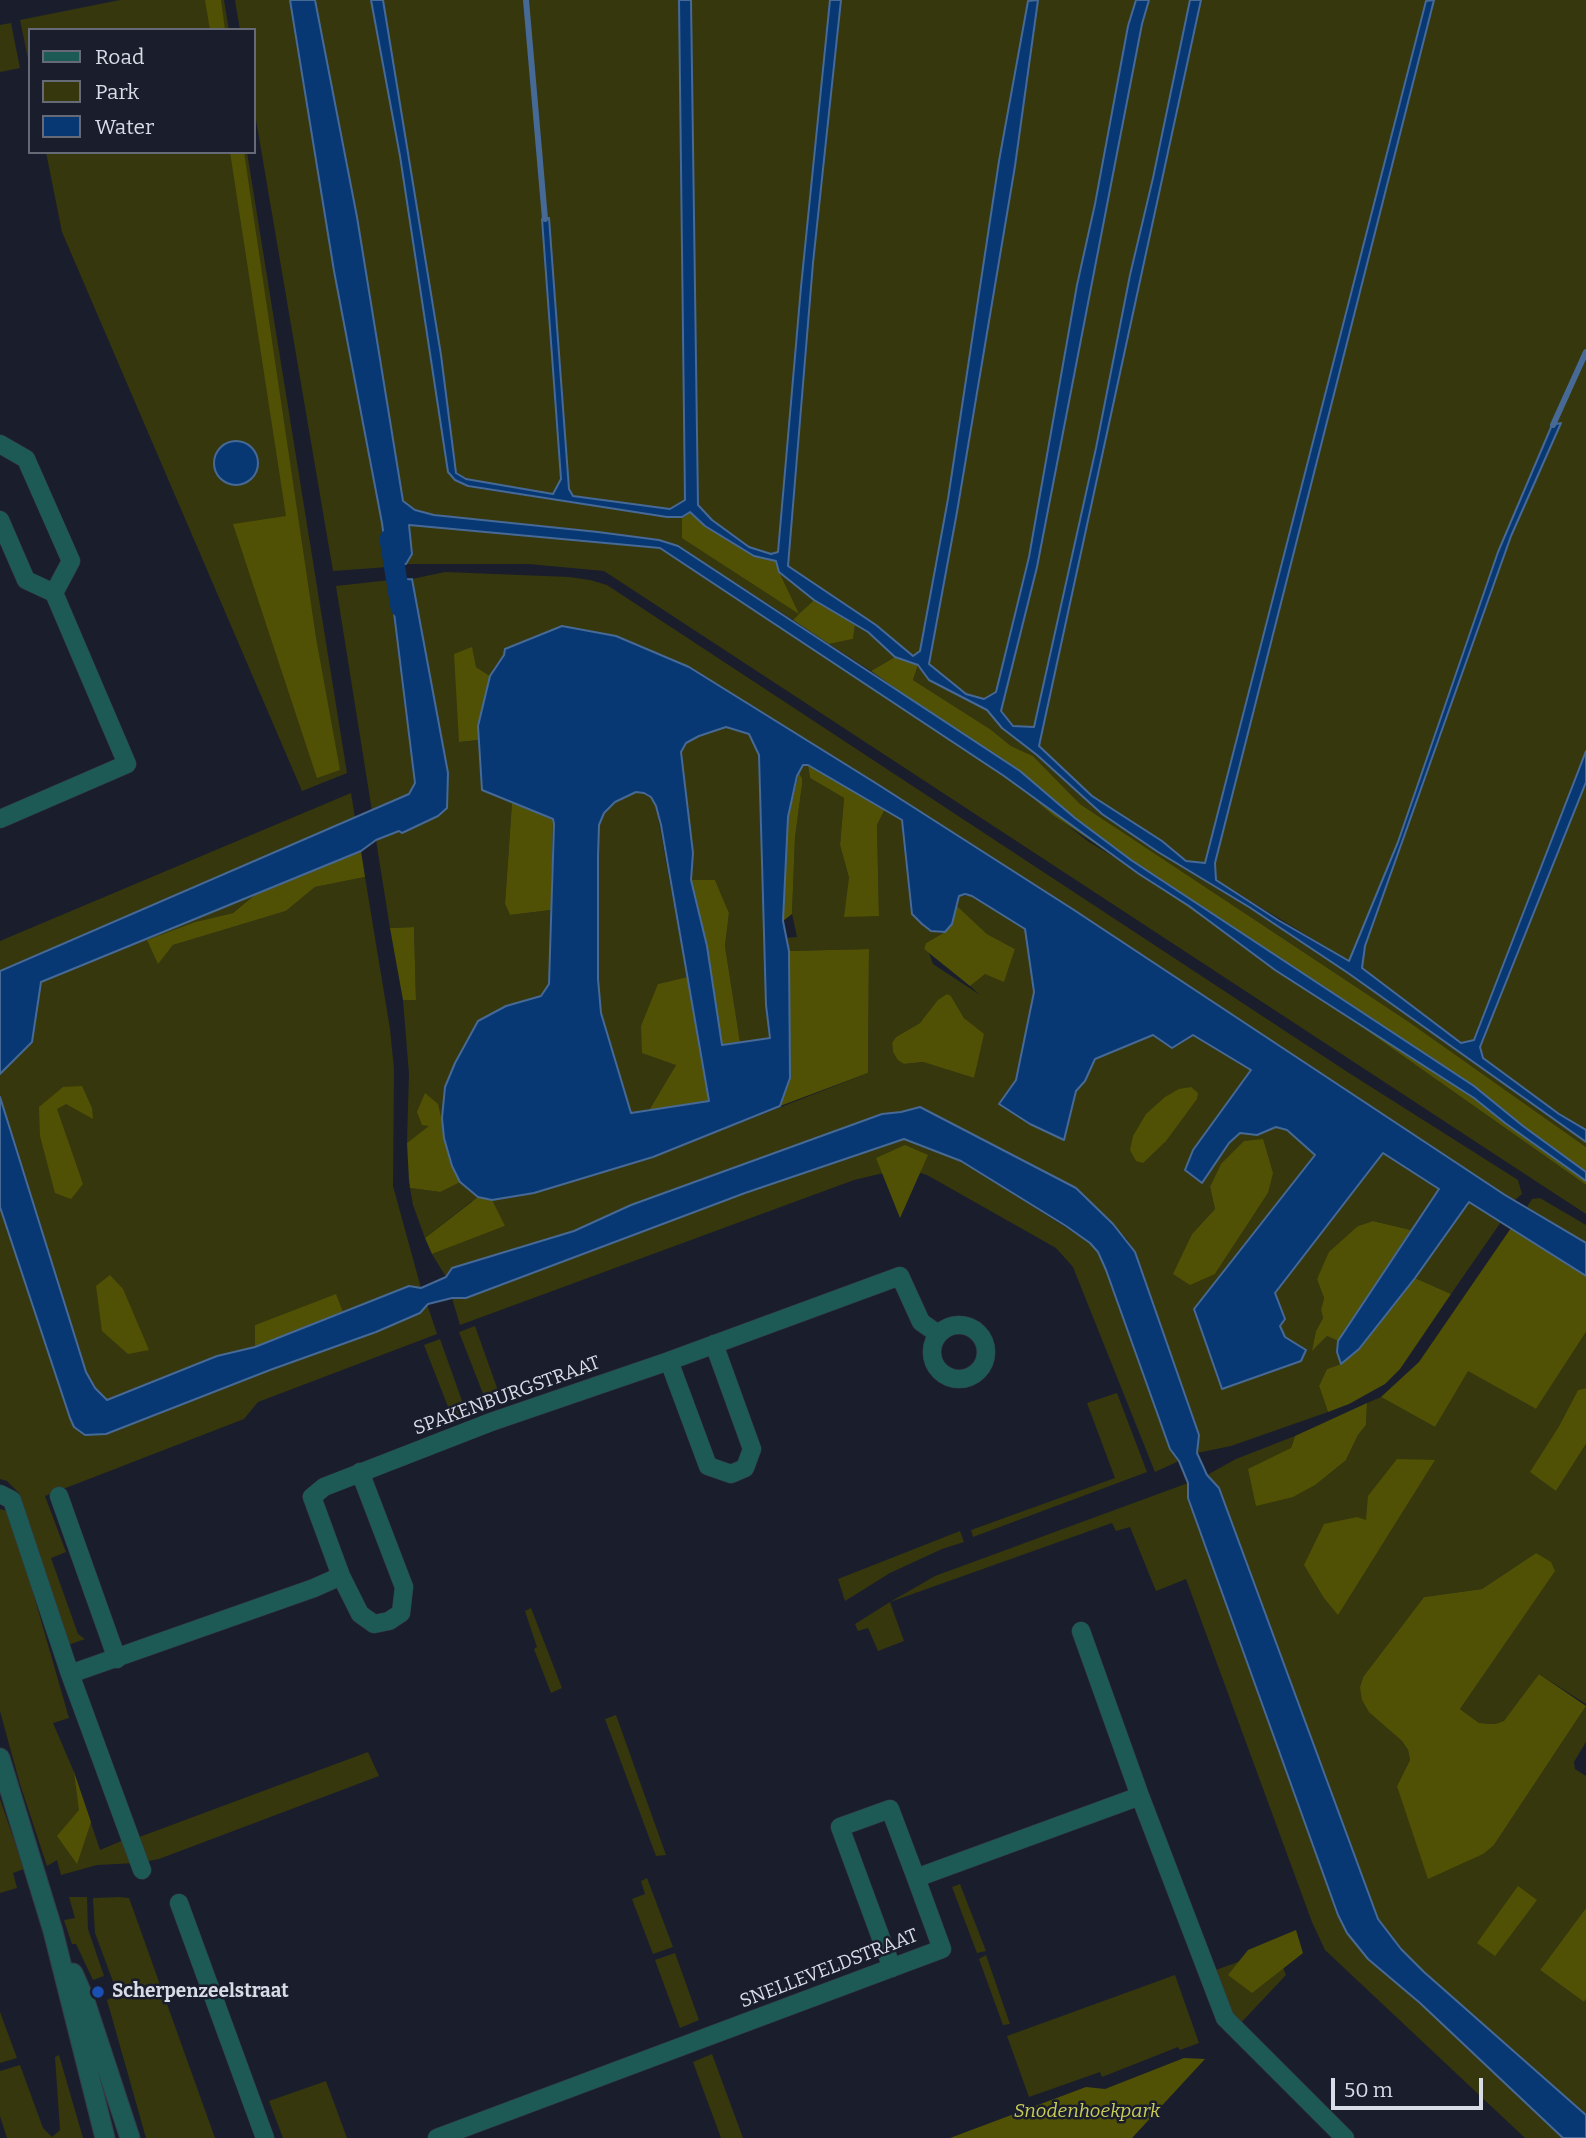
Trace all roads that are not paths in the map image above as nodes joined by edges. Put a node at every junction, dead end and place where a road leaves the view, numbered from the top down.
1 (0, 444) edge
2 (0, 520) edge
3 (54, 593) junction
4 (0, 819) edge
5 (938, 1334) dead end
6 (714, 1344) junction
7 (669, 1361) junction
8 (360, 1472) junction
9 (0, 1494) edge
10 (59, 1496) dead end
11 (341, 1576) junction
12 (1081, 1632) dead end
13 (117, 1659) junction
14 (70, 1674) junction
15 (0, 1758) edge
16 (1140, 1796) junction
17 (142, 1870) dead end
18 (916, 1878) junction
19 (180, 1903) dead end
20 (53, 1931) junction
21 (892, 1968) junction
22 (105, 2138) edge
23 (130, 2138) edge
24 (265, 2138) edge
25 (438, 2138) edge
26 (1345, 2138) edge

1 - 3 street
2 - 3 street
3 - 4 street
5 - 6 street, SPAKENBURGSTRAAT
6 - 7 street, SPAKENBURGSTRAAT
6 - 7 street
7 - 8 street, SPAKENBURGSTRAAT
8 - 11 street, SPAKENBURGSTRAAT
8 - 11 street, SPAKENBURGSTRAAT
9 - 14 street
10 - 13 street
11 - 13 street
12 - 16 street
13 - 14 street
14 - 17 street
15 - 20 street
16 - 18 street
16 - 26 street
18 - 21 street, SNELLEVELDSTRAAT
18 - 21 street
19 - 24 street
20 - 22 street
20 - 23 street
21 - 25 street, SNELLEVELDSTRAAT

